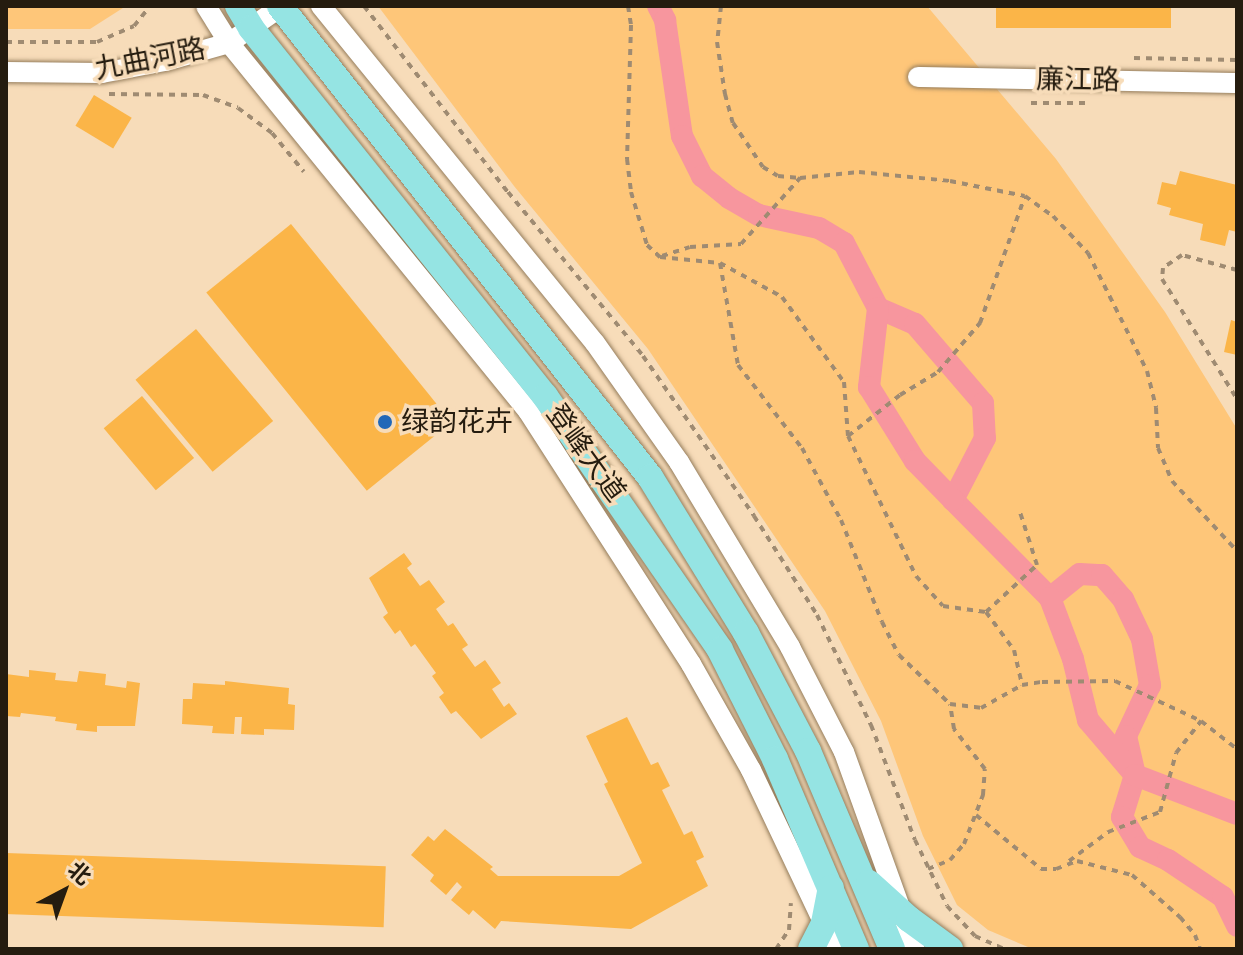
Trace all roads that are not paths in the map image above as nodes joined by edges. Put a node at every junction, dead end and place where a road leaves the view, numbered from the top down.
1 (206, 6) edge
2 (281, 6) edge
3 (321, 6) edge
4 (244, 17) edge
5 (229, 43) junction
6 (6, 72) edge
7 (918, 77) dead end
8 (1237, 83) edge
9 (860, 873) junction
10 (831, 888) junction
11 (906, 917) junction
12 (824, 923) junction
13 (811, 949) edge
14 (836, 949) edge
15 (856, 949) edge
16 (892, 949) edge
17 (915, 949) edge
18 (950, 949) edge

1 - 5 street
2 - 4 street, 九曲河路
2 - 9 main road, 登峰大道
3 - 11 street
4 - 5 street, 九曲河路
4 - 10 main road, 登峰大道
5 - 6 street, 九曲河路
5 - 12 street
7 - 8 street, 廉江路
9 - 11 main road
9 - 16 main road, 登峰大道
10 - 12 main road
10 - 15 main road, 登峰大道
11 - 17 street
11 - 18 main road
12 - 13 main road
12 - 14 street

